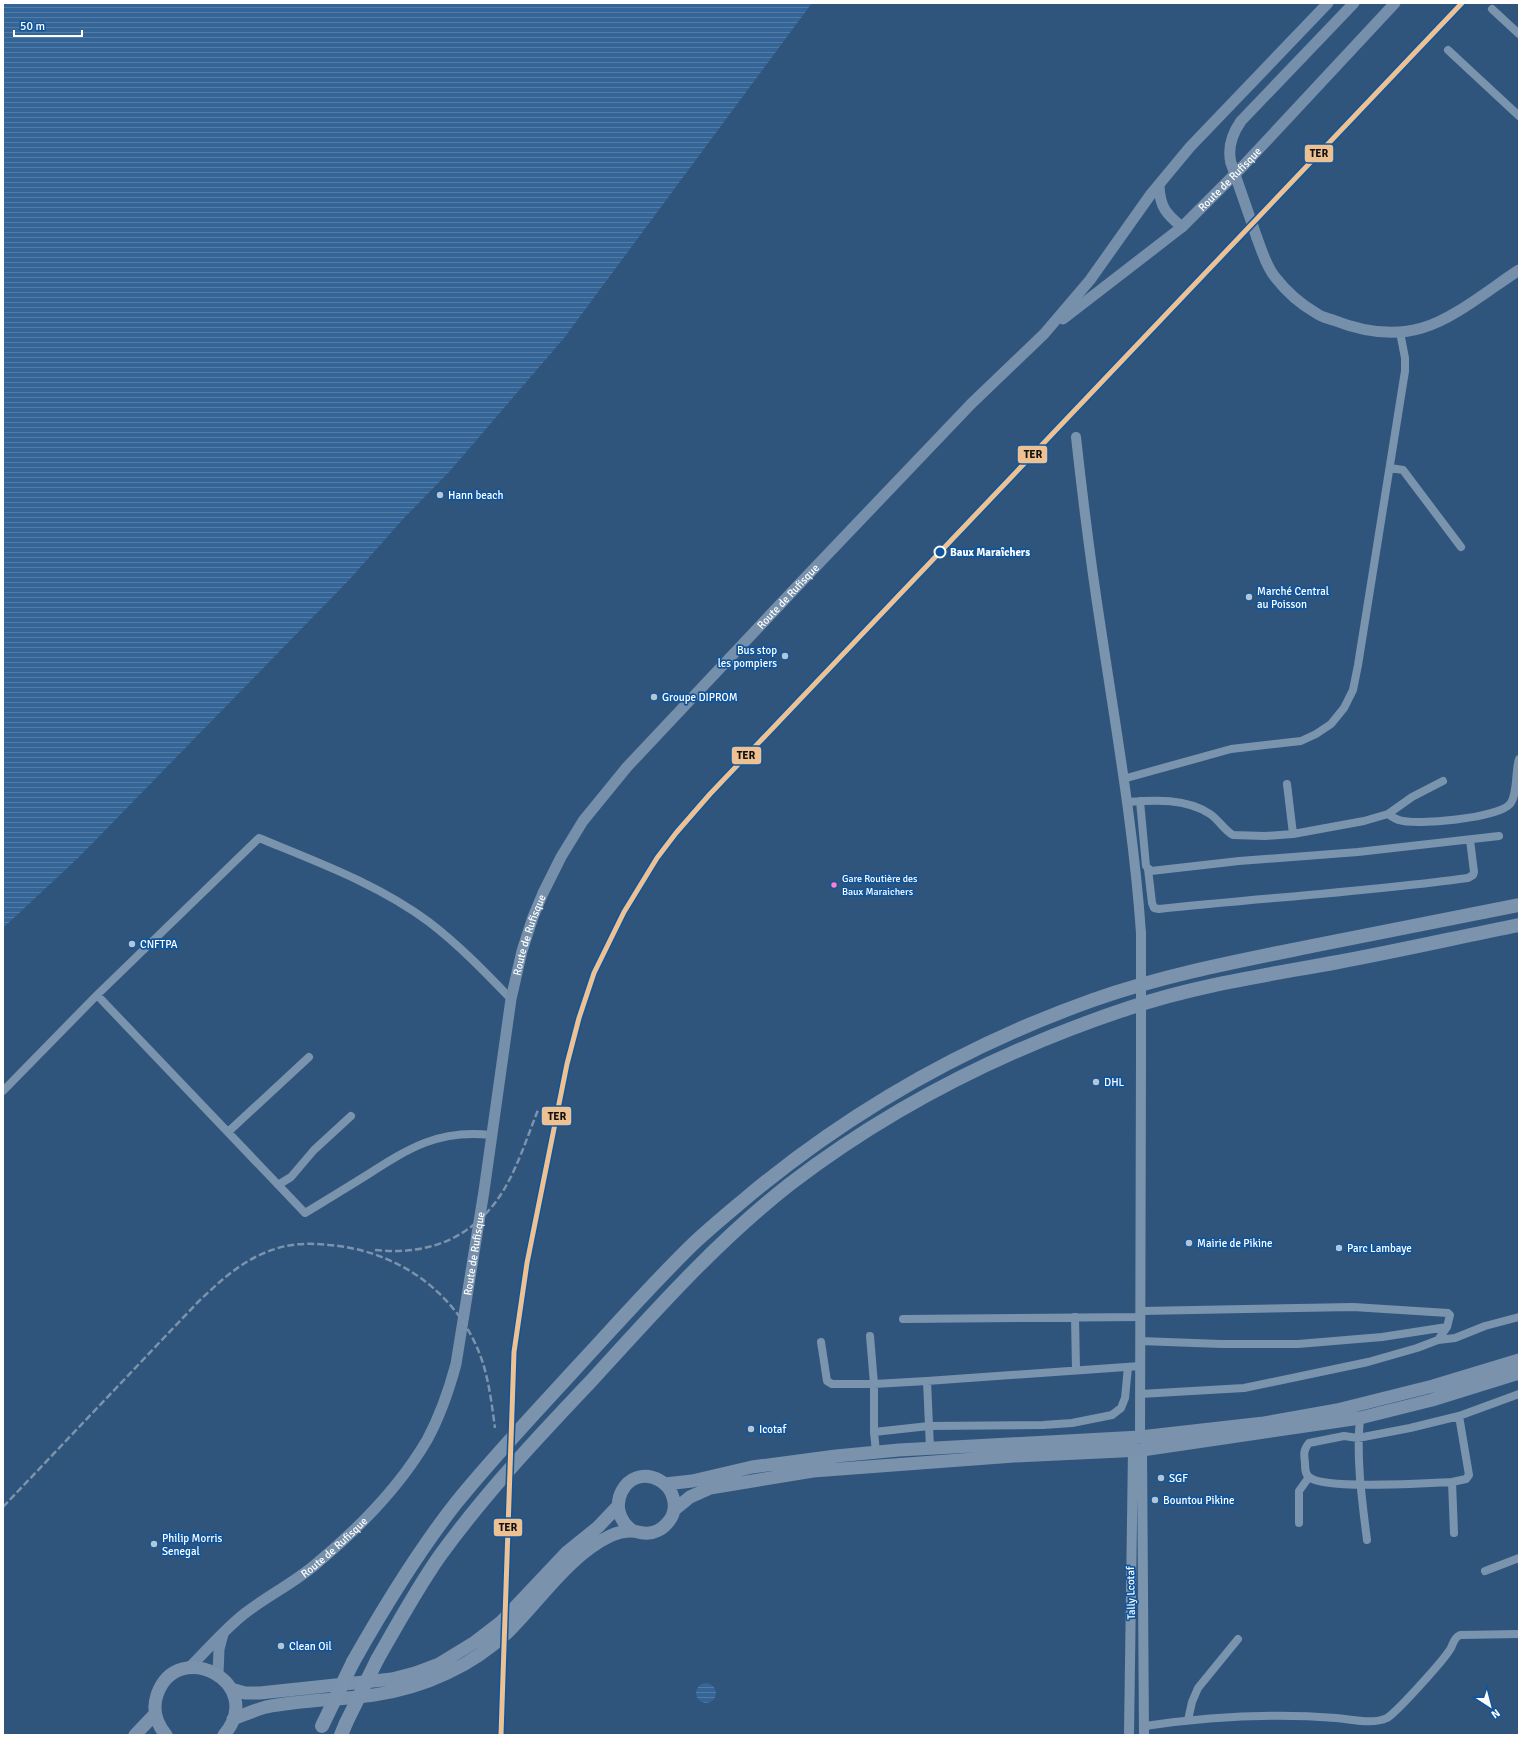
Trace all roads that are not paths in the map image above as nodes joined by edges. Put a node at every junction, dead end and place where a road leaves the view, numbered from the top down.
1 (1328, 3) edge
2 (1354, 3) edge
3 (1395, 3) edge
4 (1492, 9) dead end
5 (1519, 34) edge
6 (1448, 50) dead end
7 (1519, 116) edge
8 (1159, 186) junction
9 (1182, 226) junction
10 (1519, 270) edge
11 (1400, 332) junction
12 (1044, 334) junction
13 (1076, 437) dead end
14 (1390, 468) junction
15 (1461, 547) dead end
16 (1519, 759) edge
17 (1123, 779) junction
18 (1443, 781) dead end
19 (1287, 784) dead end
20 (1140, 801) junction
21 (1127, 802) junction
22 (1388, 814) junction
23 (1293, 834) junction
24 (1499, 836) dead end
25 (1470, 840) junction
26 (1148, 869) junction
27 (1519, 905) edge
28 (1519, 925) edge
29 (97, 995) junction
30 (511, 999) junction
31 (309, 1057) dead end
32 (3, 1091) edge
33 (351, 1116) dead end
34 (228, 1132) junction
35 (491, 1135) junction
36 (278, 1185) junction
37 (1141, 1314) junction
38 (903, 1318) dead end
39 (1076, 1318) junction
40 (1519, 1318) edge
41 (1447, 1327) junction
42 (870, 1336) dead end
43 (1438, 1340) junction
44 (1140, 1341) junction
45 (821, 1342) dead end
46 (1519, 1360) edge
47 (1140, 1366) junction
48 (1128, 1367) junction
49 (1076, 1370) junction
50 (1519, 1373) edge
51 (927, 1381) junction
52 (874, 1384) junction
53 (1140, 1394) junction
54 (1519, 1394) edge
55 (1459, 1416) junction
56 (1360, 1418) junction
57 (929, 1426) junction
58 (874, 1432) junction
59 (1140, 1437) junction
60 (1358, 1438) junction
61 (930, 1448) junction
62 (1137, 1450) junction
63 (876, 1452) junction
64 (1309, 1477) junction
65 (1452, 1482) junction
66 (665, 1484) junction
67 (1360, 1485) junction
68 (618, 1507) junction
69 (674, 1510) junction
70 (1299, 1523) dead end
71 (633, 1530) junction
72 (1454, 1533) dead end
73 (1367, 1540) dead end
74 (1519, 1558) edge
75 (1485, 1571) dead end
76 (224, 1631) junction
77 (1519, 1634) edge
78 (1238, 1639) dead end
79 (190, 1667) junction
80 (218, 1674) junction
81 (231, 1689) junction
82 (155, 1714) junction
83 (234, 1720) junction
84 (1188, 1720) junction
85 (344, 1729) edge
86 (320, 1730) edge
87 (1144, 1731) edge
88 (135, 1735) edge
89 (166, 1735) edge
90 (224, 1735) edge
91 (1129, 1735) edge

1 - 8 main road, Route de Rufisque
2 - 11 main road, bridge
3 - 9 main road, Route de Rufisque
4 - 5 street
6 - 7 street
8 - 9 main road
8 - 12 main road, Route de Rufisque
9 - 12 main road, Route de Rufisque
10 - 11 main road
11 - 14 street
12 - 30 main road, Route de Rufisque
13 - 17 street
14 - 15 street
14 - 17 street
16 - 22 street
17 - 21 street
18 - 22 street
19 - 23 street
20 - 21 street
20 - 23 street
20 - 26 street
21 - 37 street, bridge
22 - 23 street
24 - 25 street
25 - 26 street
25 - 26 street
27 - 86 highway, bridge
28 - 85 highway, bridge
29 - 30 street
29 - 32 street
29 - 34 street
30 - 35 main road, Route de Rufisque
31 - 34 street
33 - 36 street
34 - 36 street
35 - 36 street
35 - 76 main road, Route de Rufisque
37 - 39 street
37 - 41 street
37 - 44 street
38 - 39 street
39 - 49 street
40 - 43 street
41 - 43 street
41 - 44 street
42 - 52 street
43 - 53 street
44 - 47 street
45 - 52 street
46 - 59 highway
47 - 48 street
47 - 53 street
48 - 49 street
48 - 57 street
49 - 51 street
50 - 56 highway
51 - 52 street
51 - 57 street
52 - 58 street
53 - 59 street
54 - 55 street
55 - 60 street
55 - 65 street
56 - 60 street
56 - 62 highway
57 - 58 street
57 - 61 street
58 - 63 street
59 - 61 highway
60 - 64 street
60 - 67 street
61 - 63 highway
62 - 69 highway
62 - 87 street, Tally Lcotaf
62 - 91 street, Tally Lcotaf
63 - 66 highway
64 - 67 street
64 - 70 street
65 - 67 street
65 - 72 street
66 - 68 highway
66 - 69 highway
67 - 73 street
68 - 71 highway
68 - 81 highway
69 - 71 highway
71 - 83 highway
74 - 75 street
76 - 79 main road, Route de Rufisque
76 - 80 main road
77 - 84 street
78 - 84 street
79 - 80 highway
79 - 82 highway
80 - 81 highway
81 - 83 highway
82 - 88 highway
82 - 89 highway
83 - 90 highway
84 - 87 street

